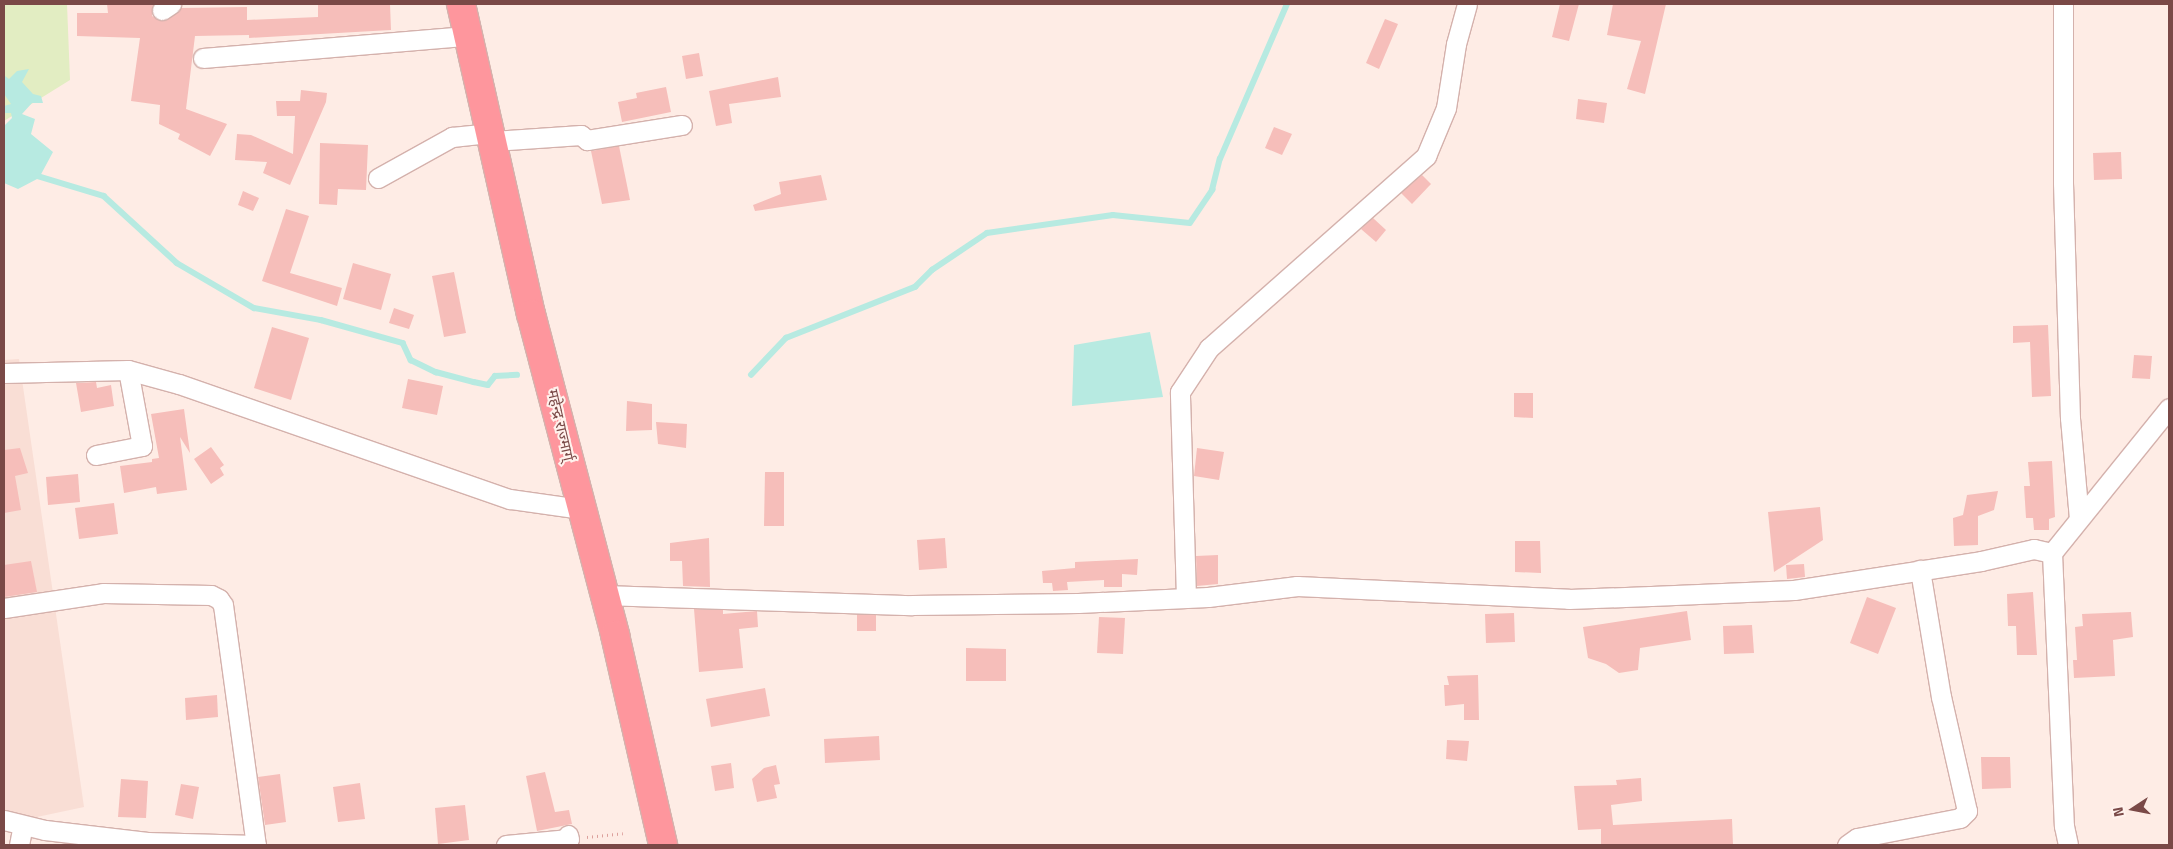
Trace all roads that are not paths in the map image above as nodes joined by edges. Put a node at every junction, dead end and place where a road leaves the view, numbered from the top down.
1 (461, 4) edge
2 (1467, 4) edge
3 (2063, 4) edge
4 (466, 36) junction
5 (203, 58) dead end
6 (682, 125) dead end
7 (492, 137) junction
8 (378, 178) dead end
9 (128, 370) junction
10 (4, 373) edge
11 (2169, 408) edge
12 (96, 455) dead end
13 (580, 509) junction
14 (2079, 518) junction
15 (2052, 553) junction
16 (1920, 570) junction
17 (604, 595) junction
18 (1186, 598) junction
19 (4, 608) edge
20 (4, 820) edge
21 (23, 825) junction
22 (569, 837) road end
23 (19, 845) edge
24 (256, 845) edge
25 (506, 845) edge
26 (663, 845) edge
27 (1847, 845) edge
28 (2068, 845) edge

1 - 4 highway, महेन्द्र राज्मार्ग्
2 - 18 street
3 - 14 street
4 - 5 street
4 - 7 highway, महेन्द्र राज्मार्ग्
6 - 7 street
7 - 8 street
7 - 13 highway, महेन्द्र राज्मार्ग्
9 - 10 street
9 - 12 street
9 - 13 street
11 - 14 street
13 - 17 highway, महेन्द्र राज्मार्ग्
14 - 15 street
15 - 16 street
15 - 28 street
16 - 18 street
16 - 27 street
17 - 18 street
17 - 26 highway, महेन्द्र राज्मार्ग्
19 - 24 street
20 - 21 street
21 - 23 street
21 - 24 street
22 - 25 street

